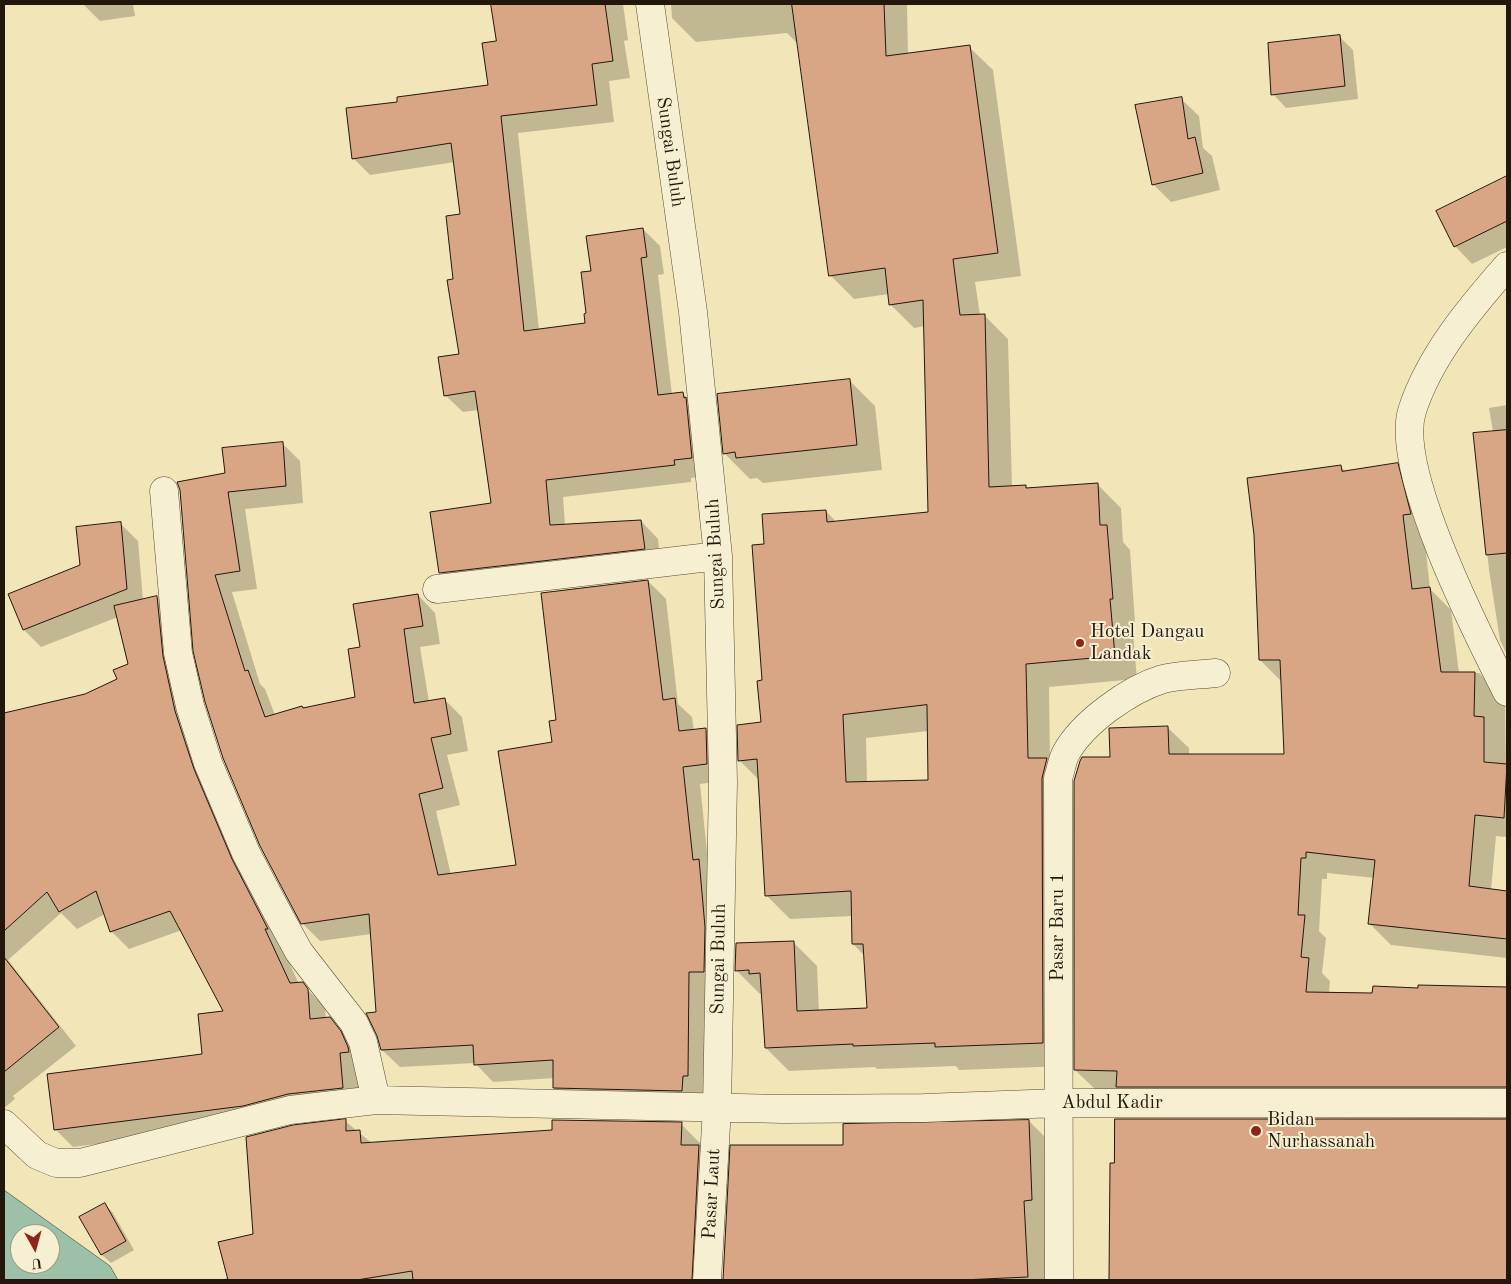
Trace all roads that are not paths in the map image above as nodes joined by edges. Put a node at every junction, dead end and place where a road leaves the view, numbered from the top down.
1 (650, 4) edge
2 (1507, 266) edge
3 (164, 491) dead end
4 (718, 556) junction
5 (437, 589) dead end
6 (1216, 672) dead end
7 (1507, 692) edge
8 (376, 1100) junction
9 (1058, 1103) junction
10 (1507, 1103) edge
11 (716, 1108) junction
12 (4, 1124) edge
13 (707, 1280) edge
14 (1060, 1280) edge

1 - 4 street, Sungai Buluh
2 - 7 street
3 - 8 street
4 - 5 street
4 - 11 street, Sungai Buluh
6 - 9 street, Pasar Baru 1
8 - 11 street, Abdul Kadir
8 - 12 street, Abdul Kadir
9 - 10 street, Abdul Kadir
9 - 11 street, Abdul Kadir
9 - 14 street, Pasar Baru 1
11 - 13 street, Pasar Laut

